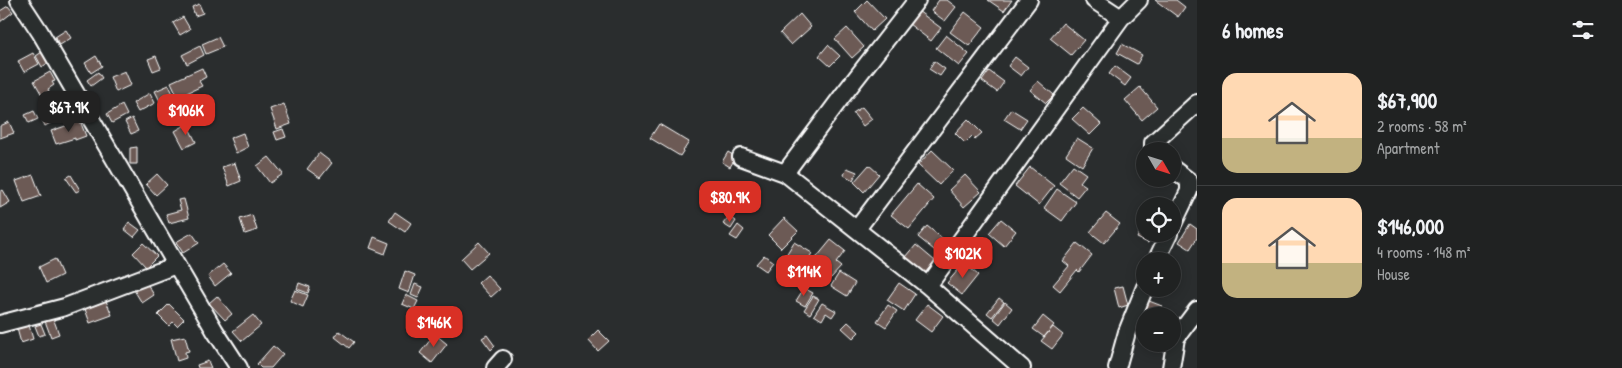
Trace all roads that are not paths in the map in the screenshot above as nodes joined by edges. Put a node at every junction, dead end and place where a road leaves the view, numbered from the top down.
1 (19, 0) edge
2 (917, 0) edge
3 (1029, 0) edge
4 (1094, 0) edge
5 (1139, 0) edge
6 (1121, 18) junction
7 (1197, 103) edge
8 (1153, 142) edge
9 (740, 157) dead end
10 (786, 173) junction
11 (1181, 175) edge
12 (1181, 207) edge
13 (857, 229) junction
14 (176, 265) junction
15 (928, 286) junction
16 (1141, 297) edge
17 (1197, 310) edge
18 (0, 324) edge
19 (239, 368) edge
20 (1022, 368) edge
21 (1117, 368) edge
22 (1171, 368) edge

1 - 14 street
2 - 10 street
3 - 13 street
4 - 6 street
5 - 6 street
6 - 15 street
7 - 8 street
9 - 10 street
10 - 13 street
11 - 12 street
13 - 15 street
14 - 18 street
14 - 19 street
15 - 20 street
16 - 21 street
17 - 22 street

